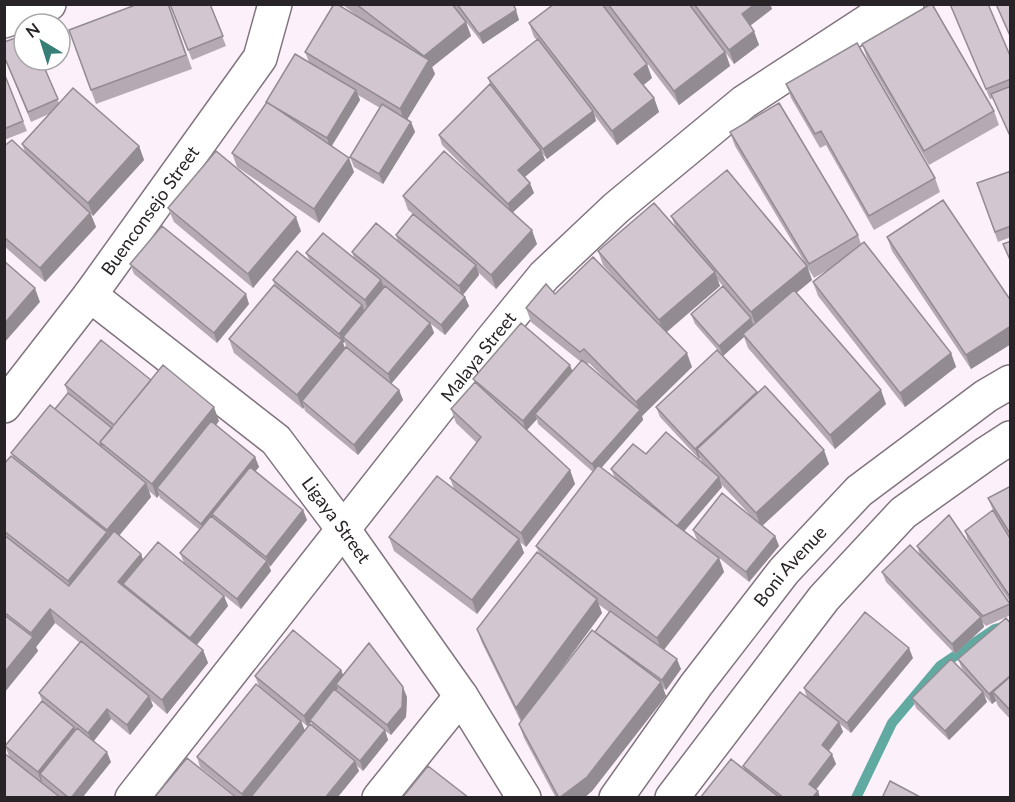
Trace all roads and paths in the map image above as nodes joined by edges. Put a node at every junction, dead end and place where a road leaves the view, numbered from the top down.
1 (49, 4) edge
2 (275, 4) edge
3 (908, 4) edge
4 (4, 21) edge
5 (90, 295) junction
6 (1011, 382) edge
7 (4, 406) edge
8 (1011, 438) edge
9 (343, 529) junction
10 (460, 696) junction
11 (132, 798) edge
12 (379, 798) edge
13 (524, 798) edge
14 (616, 798) edge
15 (672, 798) edge

1 - 4 street
2 - 5 street, Buenconsejo Street
3 - 9 street, Malaya Street
5 - 7 street, Buenconsejo Street
5 - 9 street, Ligaya Street
6 - 14 street, Boni Avenue
8 - 15 street
9 - 10 street, Ligaya Street
9 - 11 street, Malaya Street
10 - 12 street
10 - 13 street, Ligaya Street

